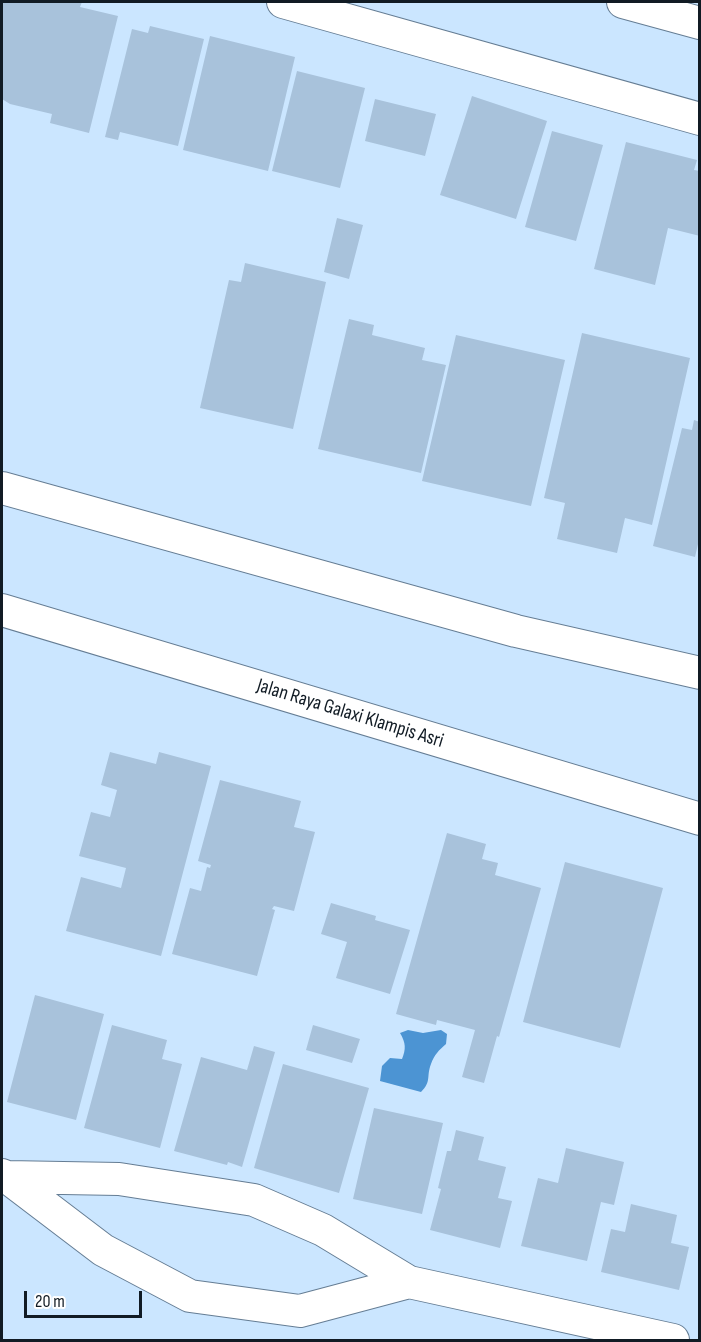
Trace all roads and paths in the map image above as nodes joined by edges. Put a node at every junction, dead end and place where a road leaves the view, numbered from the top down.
1 (623, 2) edge
2 (299, 4) edge
3 (699, 23) edge
4 (699, 119) edge
5 (2, 488) edge
6 (2, 610) edge
7 (699, 673) edge
8 (699, 819) edge
9 (4, 1176) edge
10 (409, 1282) junction
11 (673, 1341) edge

1 - 3 street
2 - 4 street
5 - 7 street
6 - 8 street, Jalan Raya Galaxi Klampis Asri
9 - 10 street
9 - 10 street
10 - 11 street

